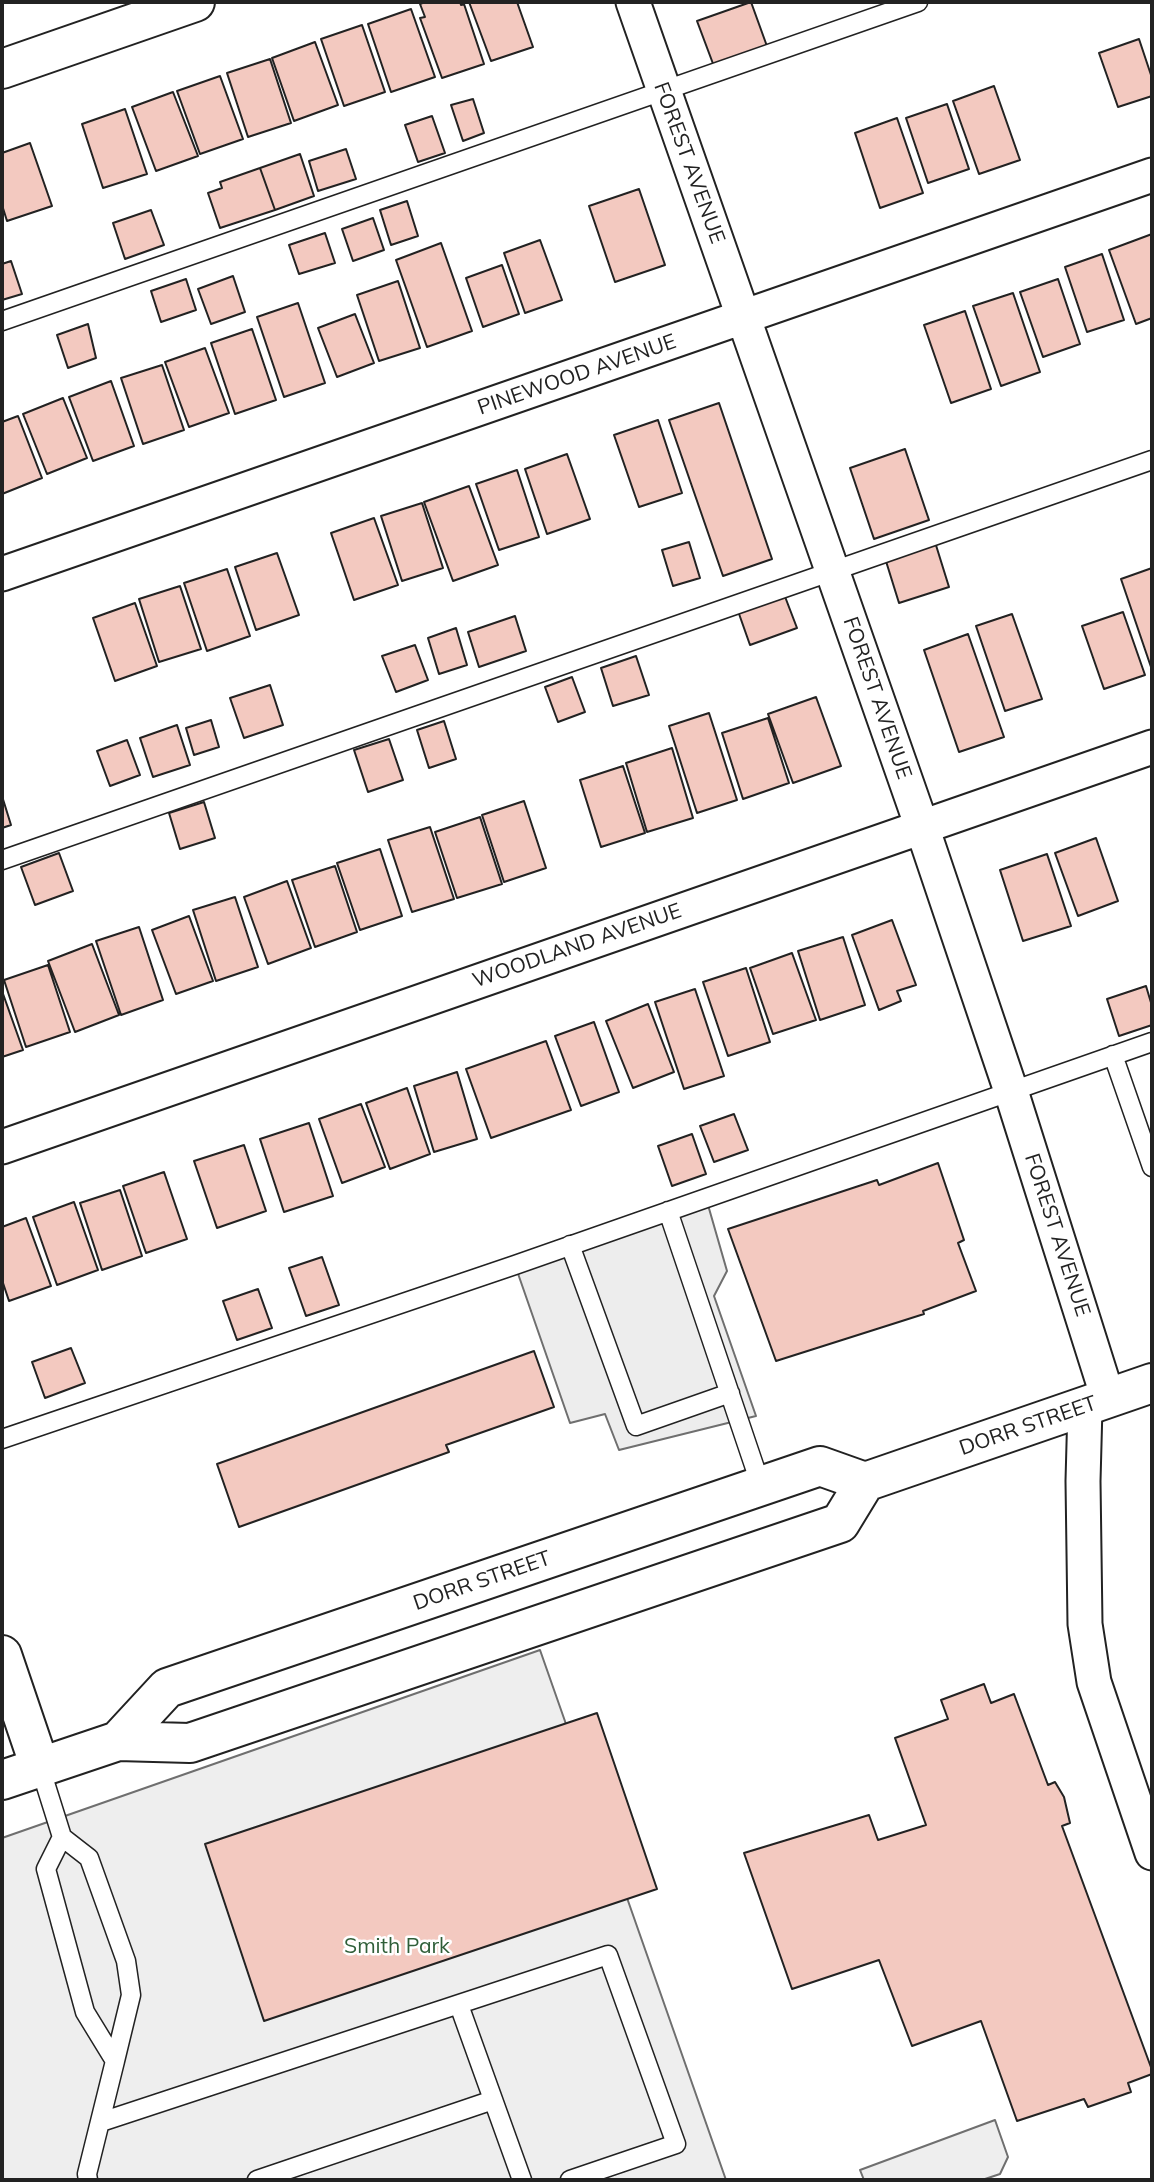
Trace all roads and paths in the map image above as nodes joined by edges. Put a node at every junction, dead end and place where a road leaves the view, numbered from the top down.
1 (195, 2) edge
2 (633, 2) edge
3 (919, 2) edge
4 (2, 69) edge
5 (663, 90) junction
6 (1152, 176) edge
7 (744, 317) junction
8 (2, 321) edge
9 (1152, 460) edge
10 (834, 572) junction
11 (2, 574) edge
12 (1152, 747) edge
13 (922, 827) junction
14 (2, 860) edge
15 (1152, 1042) edge
16 (1113, 1055) junction
17 (1012, 1091) junction
18 (2, 1147) edge
19 (1152, 1167) edge
20 (668, 1211) junction
21 (570, 1245) junction
22 (1152, 1383) edge
23 (730, 1393) junction
24 (1097, 1402) junction
25 (2, 1439) edge
26 (864, 1482) junction
27 (761, 1486) junction
28 (2, 1655) edge
29 (118, 1741) junction
30 (40, 1767) junction
31 (2, 1780) edge
32 (62, 1837) junction
33 (1152, 1853) edge
34 (459, 2005) junction
35 (116, 2061) junction
36 (493, 2100) junction
37 (101, 2122) junction
38 (88, 2180) edge
39 (257, 2180) edge
40 (522, 2180) edge
41 (570, 2180) edge

1 - 4 main road
2 - 5 street, FOREST AVENUE
3 - 5 lane
5 - 7 street, FOREST AVENUE
5 - 8 lane
6 - 7 street, PINEWOOD AVENUE
7 - 10 street, FOREST AVENUE
7 - 11 street, PINEWOOD AVENUE
9 - 10 lane
10 - 13 street, FOREST AVENUE
10 - 14 lane
12 - 13 street, WOODLAND AVENUE
13 - 17 street, FOREST AVENUE
13 - 18 street, WOODLAND AVENUE
15 - 16 lane
16 - 17 lane
16 - 19 lane
17 - 20 lane
17 - 24 street, FOREST AVENUE
20 - 21 lane
20 - 23 lane
21 - 23 lane
21 - 25 lane
22 - 24 main road, DORR STREET
23 - 27 lane
24 - 26 main road, DORR STREET
24 - 33 street, FOREST AVENUE
26 - 27 main road, DORR STREET
26 - 29 main road, DORR STREET
27 - 29 main road, DORR STREET
28 - 30 main road
29 - 30 main road, DORR STREET
30 - 31 main road, DORR STREET
30 - 32 lane
32 - 35 lane
32 - 35 lane
34 - 36 lane
34 - 37 lane
34 - 41 lane
35 - 37 lane
36 - 39 lane
36 - 40 lane
37 - 38 lane

